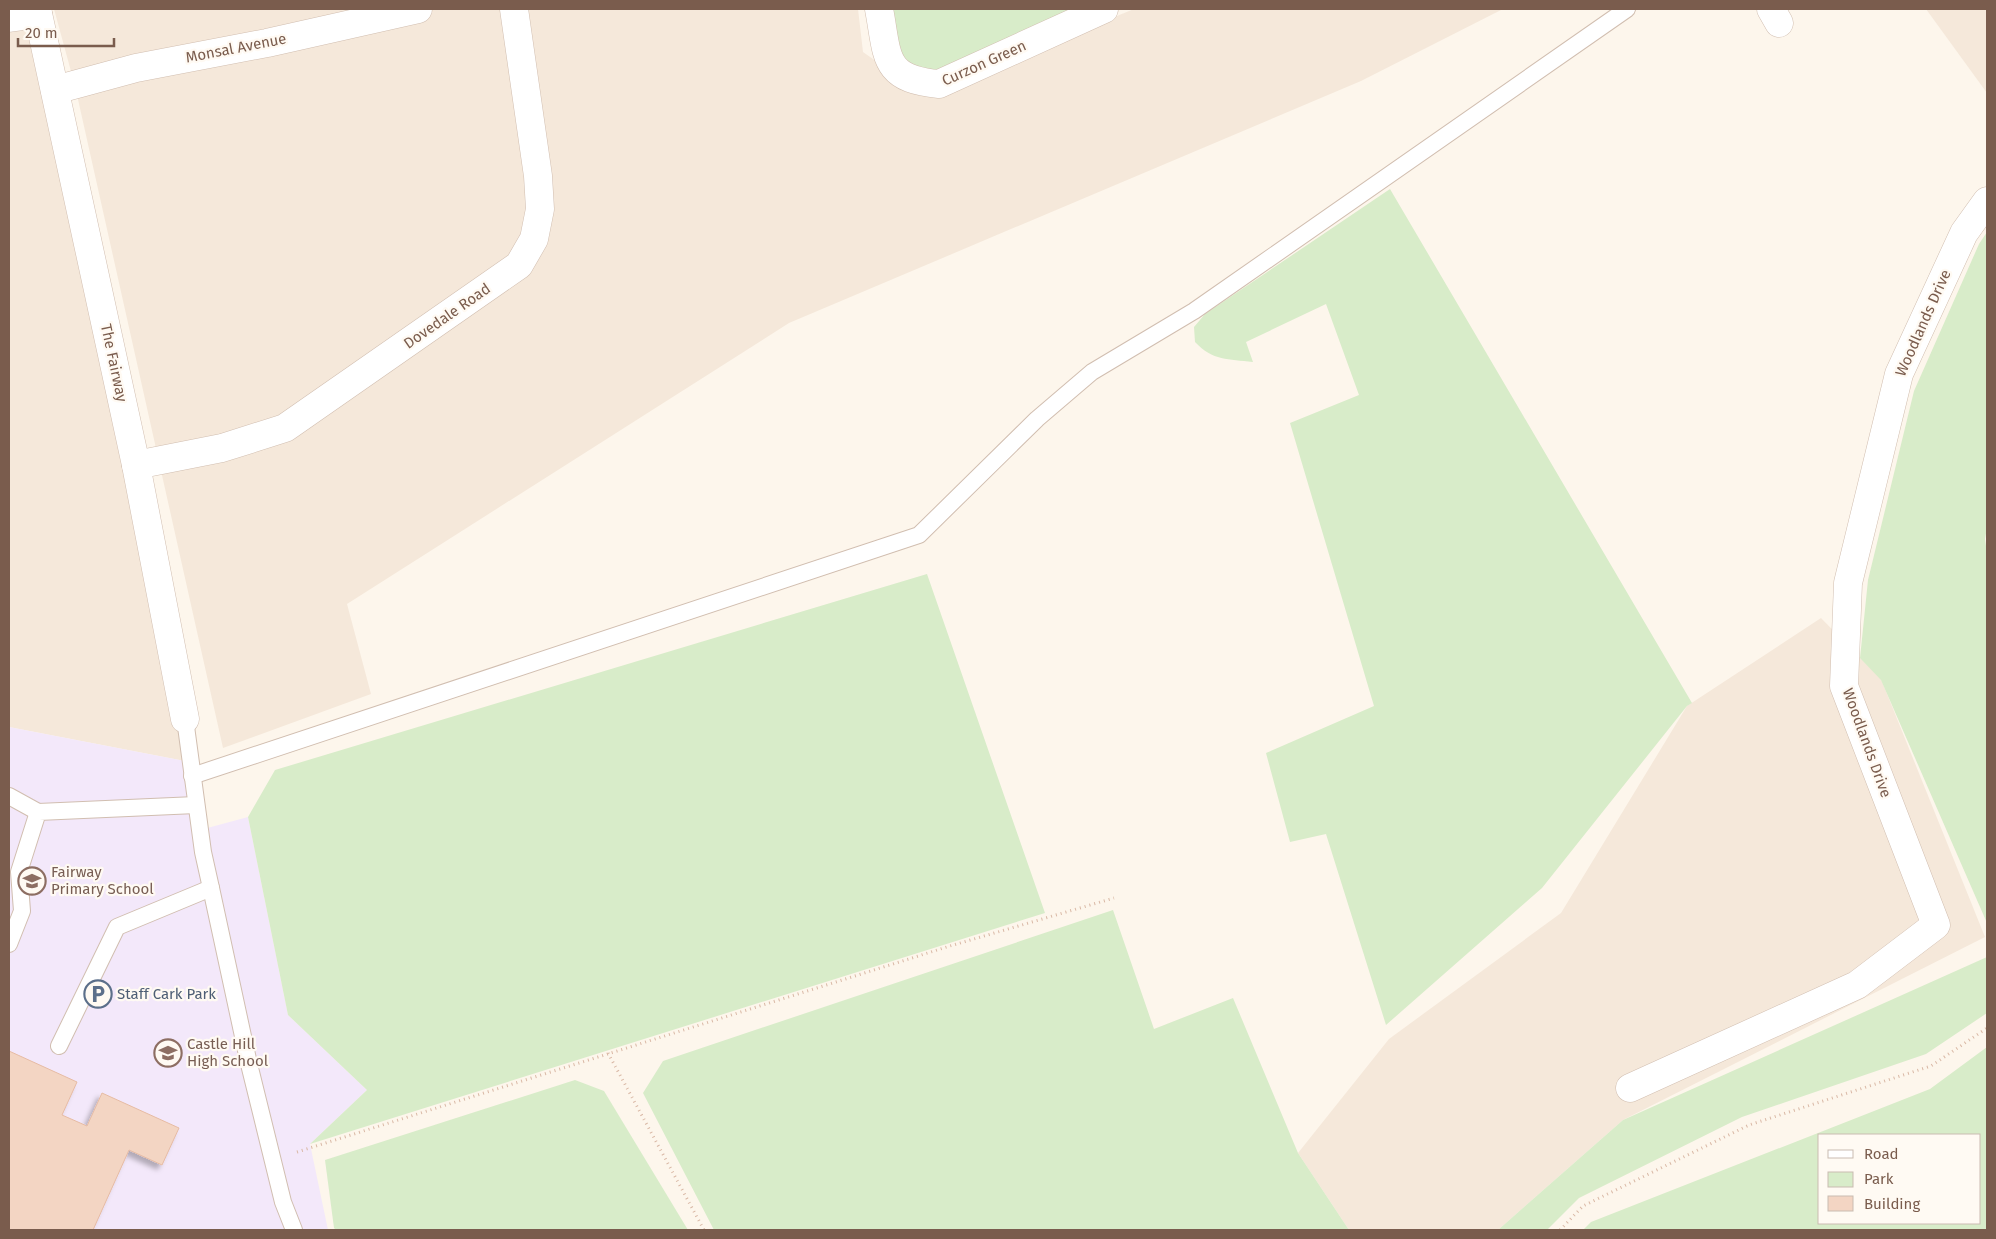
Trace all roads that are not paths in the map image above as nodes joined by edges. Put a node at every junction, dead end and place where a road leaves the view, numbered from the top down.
1 (418, 9) edge
2 (514, 9) edge
3 (879, 9) edge
4 (1104, 9) edge
5 (1627, 9) edge
6 (38, 11) edge
7 (9, 18) edge
8 (55, 90) junction
9 (1987, 201) edge
10 (136, 465) junction
11 (185, 719) joint
12 (192, 776) junction
13 (9, 796) edge
14 (196, 805) junction
15 (38, 812) junction
16 (210, 888) junction
17 (9, 944) edge
18 (59, 1046) dead end
19 (1630, 1088) dead end
20 (294, 1230) edge

1 - 8 street, Monsal Avenue
2 - 10 street, Dovedale Road
3 - 4 street, Curzon Green
5 - 12 lane
6 - 7 street
6 - 8 street, The Fairway
8 - 10 street, The Fairway
9 - 19 street, Woodlands Drive
10 - 11 street, The Fairway
11 - 12 lane
12 - 14 lane
13 - 15 lane
14 - 15 lane
14 - 16 lane
15 - 17 lane
16 - 18 lane
16 - 20 lane

